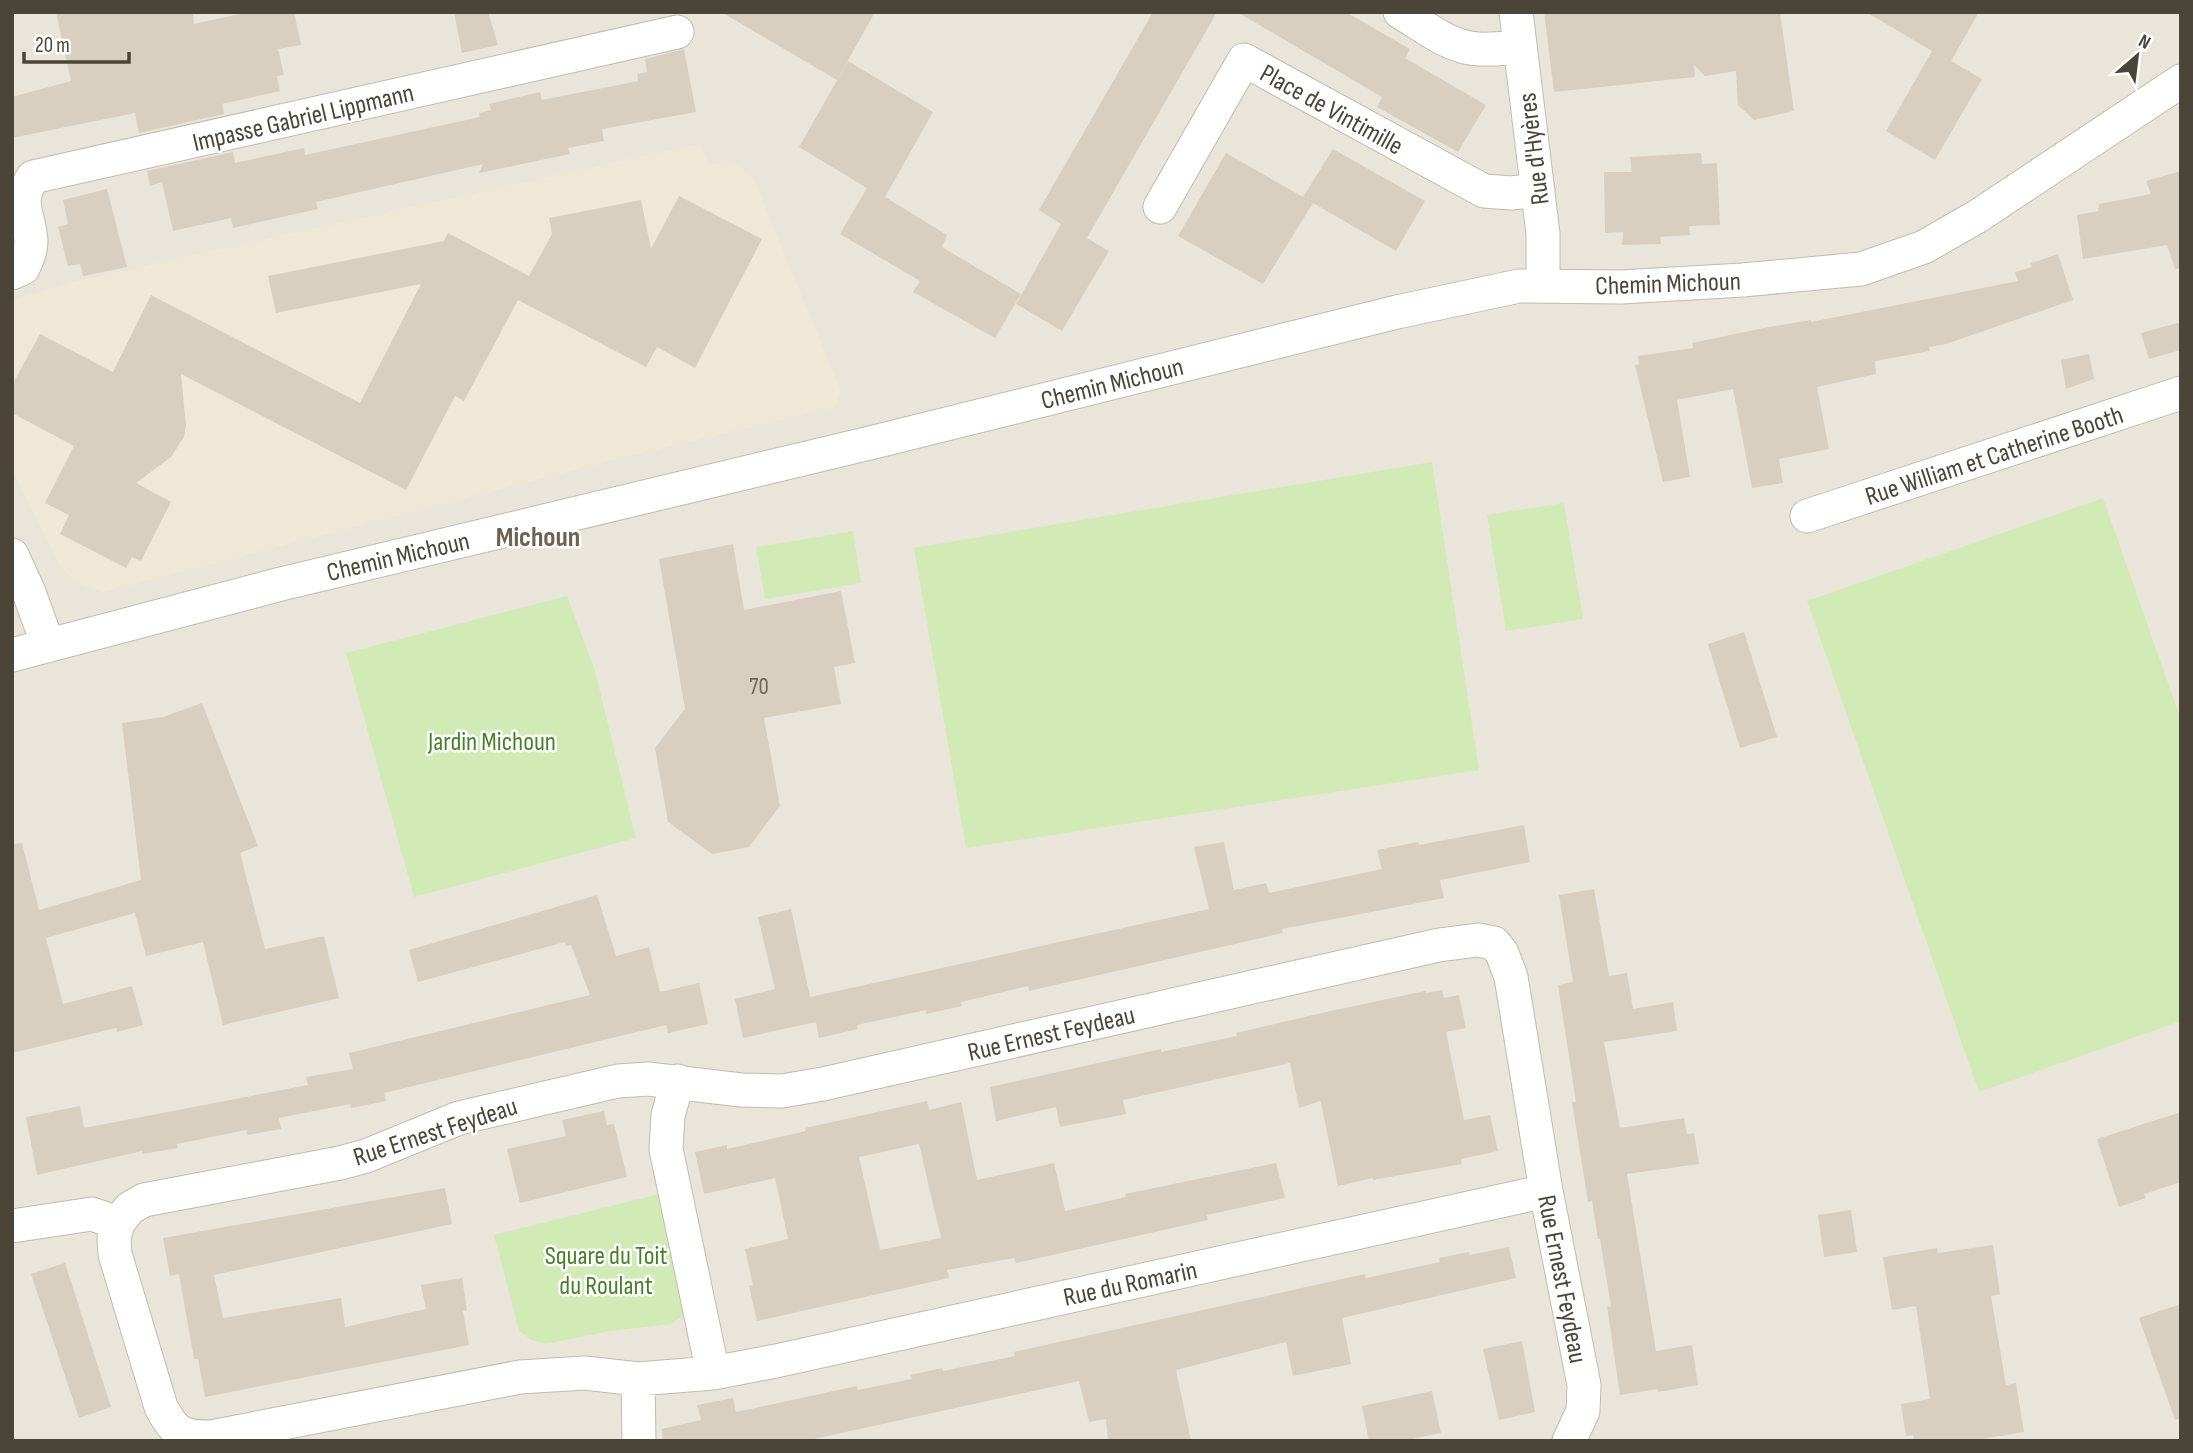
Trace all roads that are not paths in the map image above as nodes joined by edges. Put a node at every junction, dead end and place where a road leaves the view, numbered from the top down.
1 (1400, 12) edge
2 (1516, 12) edge
3 (677, 32) dead end
4 (1520, 47) junction
5 (2181, 81) edge
6 (1538, 190) junction
7 (1160, 207) dead end
8 (12, 273) edge
9 (1543, 286) junction
10 (2181, 393) edge
11 (1807, 516) dead end
12 (12, 555) edge
13 (48, 645) junction
14 (12, 655) edge
15 (678, 1081) junction
16 (1546, 1191) junction
17 (118, 1223) junction
18 (12, 1226) edge
19 (713, 1373) junction
20 (638, 1379) junction
21 (639, 1441) edge
22 (1569, 1441) edge

1 - 4 street
2 - 4 street, Rue d'Hyères
3 - 8 street, Impasse Gabriel Lippmann
4 - 6 street, Rue d'Hyères
5 - 9 street, Chemin Michoun
6 - 7 street, Place de Vintimille
6 - 9 street, Rue d'Hyères
9 - 13 street, Chemin Michoun
10 - 11 street, Rue William et Catherine Booth
12 - 13 street
13 - 14 street, Chemin Michoun
15 - 16 street, Rue Ernest Feydeau
15 - 17 street, Rue Ernest Feydeau
15 - 19 street
16 - 19 street, Rue du Romarin
16 - 22 street, Rue Ernest Feydeau
17 - 18 street
17 - 20 street
19 - 20 street, Rue du Romarin
20 - 21 street

